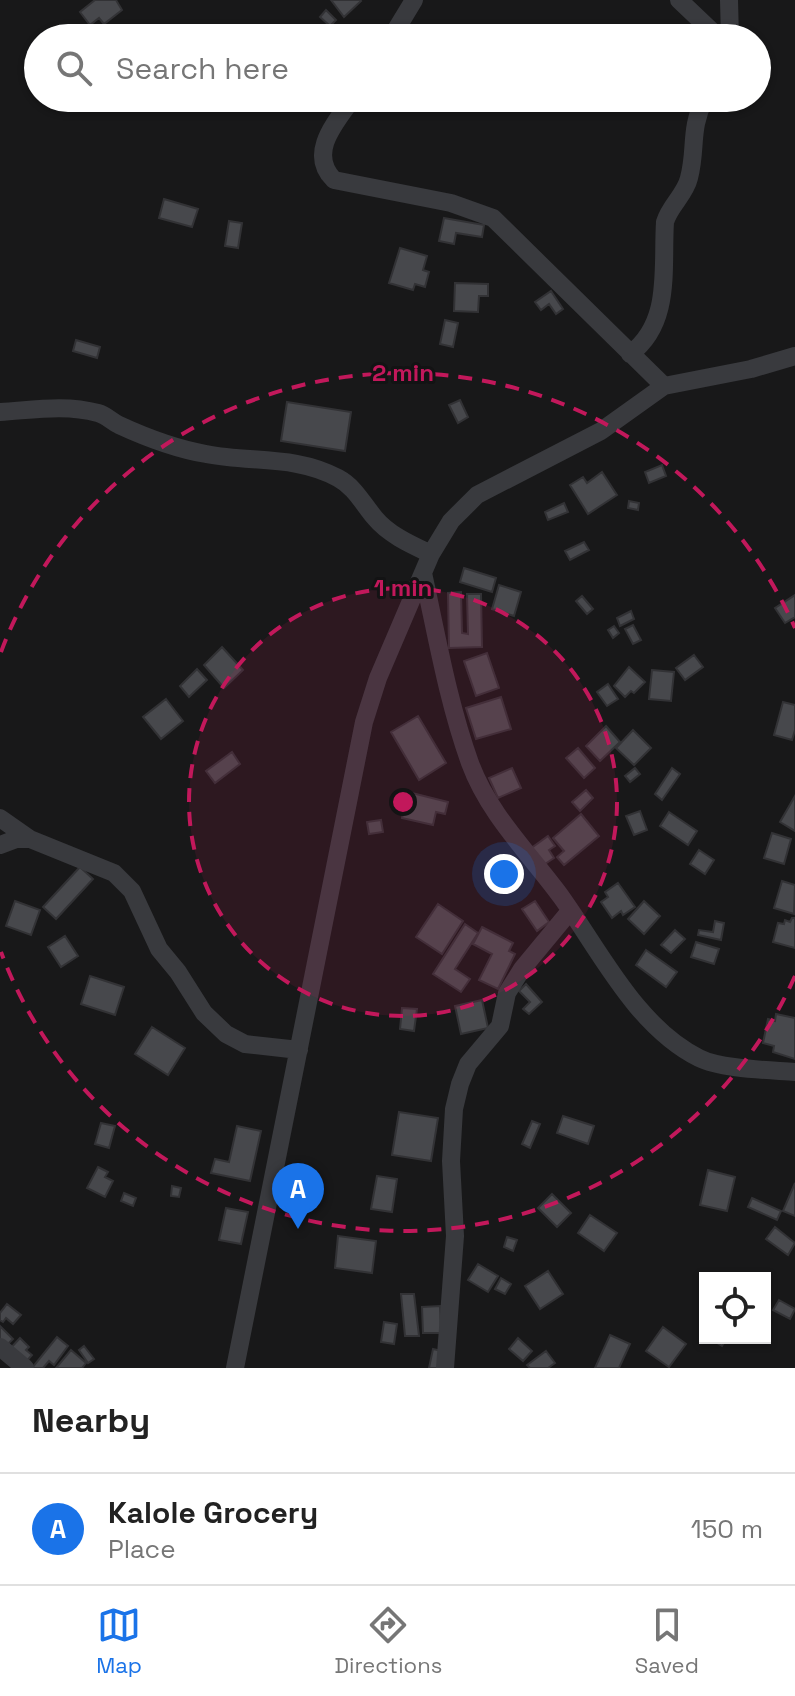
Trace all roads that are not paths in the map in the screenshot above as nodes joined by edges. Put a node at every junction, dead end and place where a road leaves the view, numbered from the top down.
1 (414, 0) edge
2 (679, 0) edge
3 (729, 0) edge
4 (399, 24) edge
5 (704, 24) edge
6 (730, 24) edge
7 (343, 112) edge
8 (700, 112) edge
9 (630, 354) junction
10 (795, 356) edge
11 (664, 386) junction
12 (0, 412) edge
13 (431, 554) junction
14 (423, 573) junction
15 (0, 818) edge
16 (30, 839) junction
17 (0, 845) edge
18 (570, 911) junction
19 (299, 1050) junction
20 (795, 1072) edge
21 (0, 1347) edge
22 (25, 1368) edge
23 (235, 1368) edge
24 (445, 1368) edge

1 - 4 street
2 - 5 street
3 - 6 street
7 - 9 street
8 - 9 street
9 - 11 street
10 - 11 street
11 - 13 street
12 - 13 street
13 - 14 street
14 - 18 street
14 - 19 street
15 - 16 street
16 - 17 street
16 - 19 street
18 - 20 street
18 - 24 street
19 - 23 street
21 - 22 street

